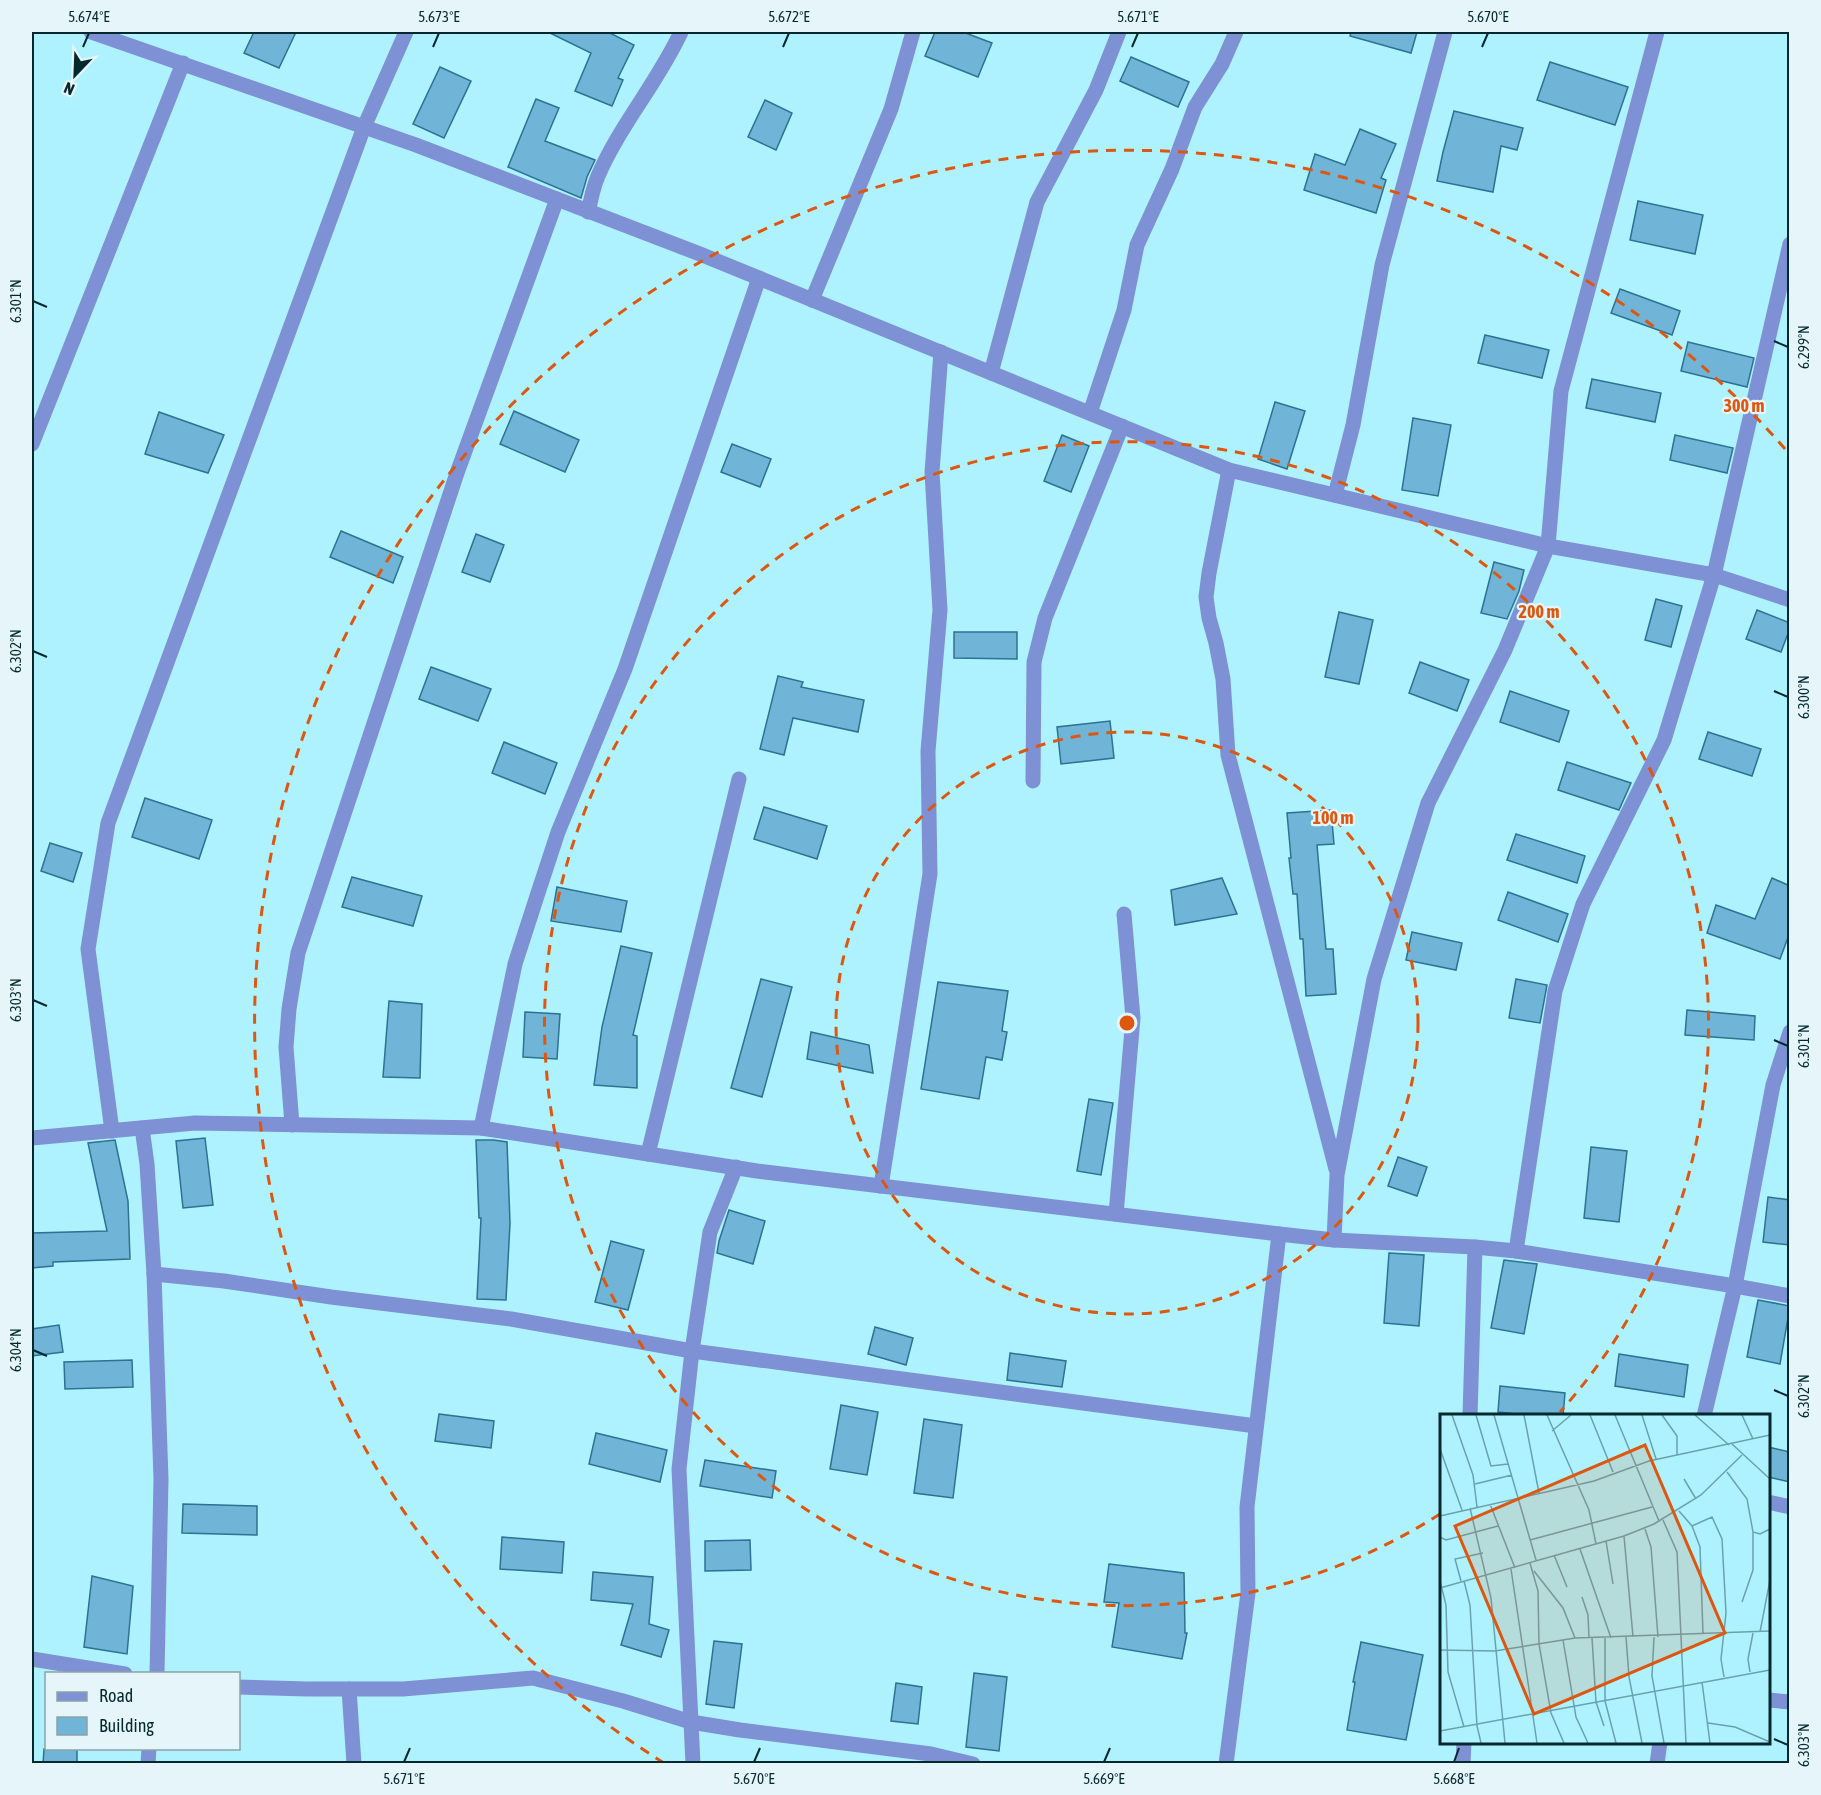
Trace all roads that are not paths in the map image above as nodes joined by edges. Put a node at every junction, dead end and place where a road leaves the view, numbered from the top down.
1 (91, 32) edge
2 (406, 32) edge
3 (681, 32) edge
4 (913, 32) edge
5 (1119, 32) edge
6 (1236, 32) edge
7 (1445, 32) edge
8 (1657, 32) edge
9 (183, 63) junction
10 (364, 127) junction
11 (557, 199) junction
12 (588, 212) junction
13 (1790, 244) edge
14 (759, 278) junction
15 (812, 300) junction
16 (941, 352) junction
17 (991, 373) junction
18 (1090, 413) junction
19 (1122, 426) junction
20 (32, 444) edge
21 (1229, 470) junction
22 (1335, 495) junction
23 (1548, 546) junction
24 (1714, 575) junction
25 (1790, 600) edge
26 (739, 779) dead end
27 (1033, 781) dead end
28 (1124, 914) dead end
29 (1790, 1032) edge
30 (292, 1125) junction
31 (142, 1128) junction
32 (481, 1128) junction
33 (112, 1131) junction
34 (32, 1138) edge
35 (648, 1154) junction
36 (736, 1167) junction
37 (1337, 1175) junction
38 (881, 1186) junction
39 (1116, 1214) junction
40 (1279, 1234) junction
41 (1334, 1240) junction
42 (1475, 1247) junction
43 (1516, 1251) junction
44 (154, 1274) junction
45 (1735, 1286) junction
46 (1790, 1296) edge
47 (692, 1351) junction
48 (1470, 1414) edge
49 (1704, 1414) edge
50 (1256, 1426) junction
51 (1770, 1503) edge
52 (1790, 1507) edge
53 (32, 1659) edge
54 (112, 1672) edge
55 (157, 1672) edge
56 (240, 1687) edge
57 (349, 1689) junction
58 (1770, 1700) edge
59 (1790, 1702) edge
60 (691, 1722) junction
61 (1464, 1744) edge
62 (1660, 1744) edge
63 (354, 1764) edge
64 (693, 1764) edge
65 (973, 1764) edge
66 (1226, 1764) edge
67 (1463, 1764) edge
68 (1657, 1764) edge

1 - 9 street
2 - 10 street
3 - 12 street
4 - 15 street
5 - 17 street
6 - 18 street
7 - 22 street
8 - 23 street
9 - 10 street
9 - 20 street
10 - 11 street
10 - 33 street
11 - 12 street
11 - 30 street
12 - 14 street
13 - 24 street
14 - 15 street
14 - 32 street
15 - 16 street
16 - 17 street
16 - 38 street
17 - 18 street
18 - 19 street
19 - 21 street
19 - 27 street
21 - 22 street
21 - 37 street
22 - 23 street
23 - 24 street
23 - 37 street
24 - 25 street
24 - 43 street
26 - 35 street
28 - 39 street
29 - 45 street
30 - 31 street
30 - 32 street
31 - 33 street
31 - 44 street
32 - 35 street
33 - 34 street
35 - 36 street
36 - 38 street
36 - 47 street
37 - 41 street
38 - 39 street
39 - 40 street
40 - 41 street
40 - 50 street
41 - 42 street
42 - 43 street
42 - 48 street
43 - 45 street
44 - 47 street
44 - 55 street
45 - 46 street
45 - 49 street
47 - 50 street
47 - 60 street
50 - 66 street
51 - 52 street
53 - 54 street
56 - 57 street
57 - 60 street
57 - 63 street
58 - 59 street
60 - 64 street
60 - 65 street
61 - 67 street
62 - 68 street

